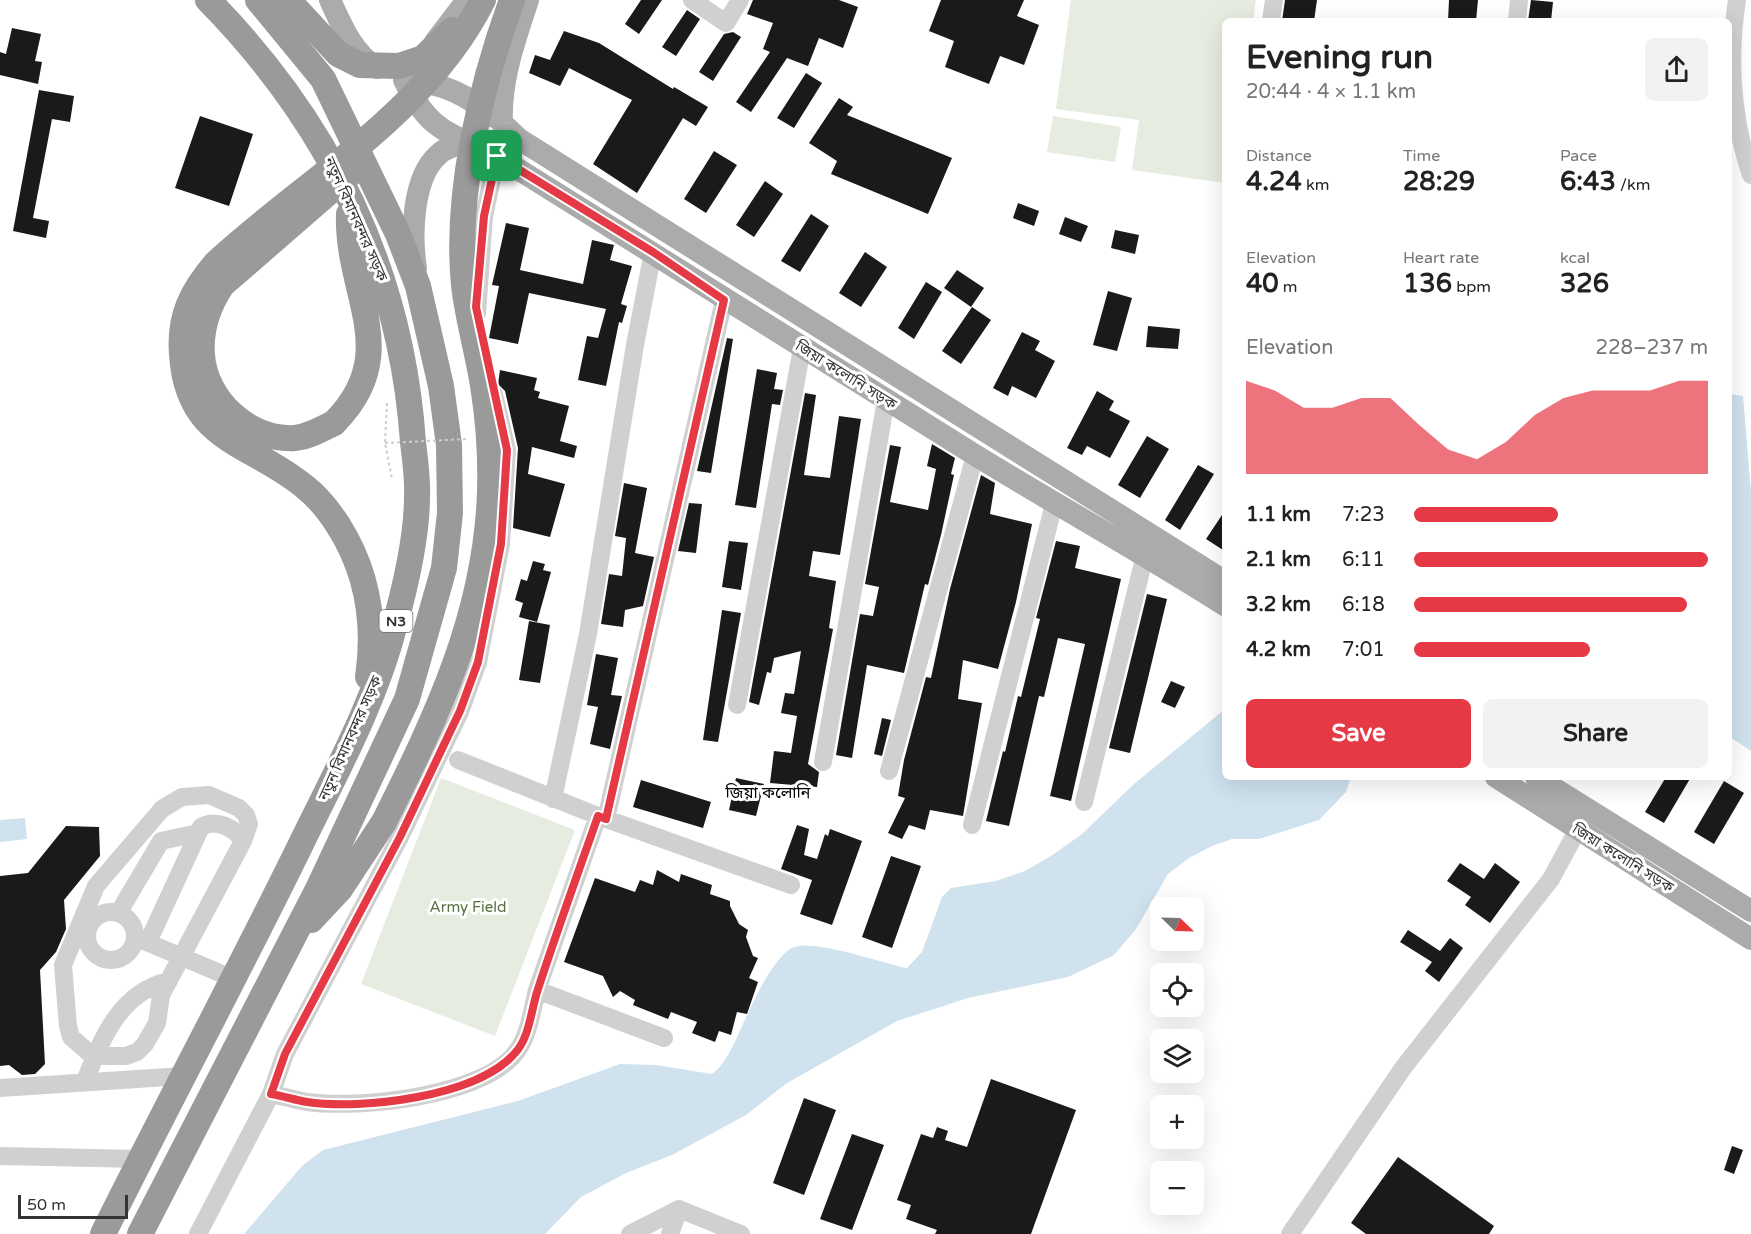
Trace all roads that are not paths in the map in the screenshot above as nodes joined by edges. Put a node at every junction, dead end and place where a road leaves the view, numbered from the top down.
1 (207, 0) edge
2 (258, 0) edge
3 (288, 0) edge
4 (309, 0) edge
5 (330, 0) edge
6 (467, 0) edge
7 (478, 0) edge
8 (483, 0) edge
9 (501, 0) edge
10 (512, 0) edge
11 (528, 0) edge
12 (692, 0) edge
13 (740, 0) edge
14 (1274, 0) edge
15 (1519, 0) edge
16 (1741, 4) edge
17 (1271, 18) edge
18 (1517, 18) edge
19 (323, 79) junction
20 (404, 80) junction
21 (502, 123) junction
22 (468, 142) junction
23 (1735, 146) edge
24 (360, 151) junction
25 (497, 156) junction
26 (1751, 174) edge
27 (350, 201) junction
28 (653, 252) junction
29 (418, 286) junction
30 (724, 300) junction
31 (802, 348) junction
32 (886, 400) junction
33 (975, 455) junction
34 (1054, 504) junction
35 (1145, 555) junction
36 (1222, 579) edge
37 (1222, 603) edge
38 (737, 705) dead end
39 (362, 719) junction
40 (458, 760) dead end
41 (823, 762) dead end
42 (889, 771) dead end
43 (1501, 780) edge
44 (1541, 780) edge
45 (553, 798) junction
46 (1084, 802) dead end
47 (602, 817) junction
48 (972, 825) dead end
49 (1578, 829) junction
50 (198, 833) junction
51 (243, 841) junction
52 (791, 885) dead end
53 (1751, 911) edge
54 (118, 912) junction
55 (295, 935) junction
56 (1751, 939) edge
57 (142, 940) junction
58 (182, 957) junction
59 (234, 979) junction
60 (169, 981) junction
61 (537, 990) junction
62 (664, 1038) dead end
63 (183, 1076) junction
64 (85, 1081) junction
65 (0, 1088) edge
66 (271, 1094) junction
67 (0, 1156) edge
68 (140, 1159) junction
69 (170, 1175) junction
70 (679, 1209) junction
71 (103, 1234) edge
72 (140, 1234) edge
73 (198, 1234) edge
74 (630, 1234) edge
75 (670, 1234) edge
76 (741, 1234) edge
77 (1290, 1234) edge

1 - 27 highway, নতুন বিমানবন্দর সড়ক / N3
2 - 19 highway, নতুন বিমানবন্দর সড়ক / N3
3 - 7 highway, bridge
4 - 19 highway
5 - 20 main road, জিয়া কলোনি সড়ক
6 - 20 main road
8 - 39 highway, bridge
9 - 27 highway, bridge
10 - 55 highway, bridge
11 - 21 main road
12 - 13 street
14 - 17 street
15 - 18 street
16 - 23 street
19 - 24 highway, নতুন বিমানবন্দর সড়ক / N3
20 - 21 main road, জিয়া কলোনি সড়ক
20 - 22 main road, জিয়া কলোনি সড়ক
20 - 24 main road
21 - 36 main road, জিয়া কলোনি সড়ক
22 - 25 main road, জিয়া কলোনি সড়ক
22 - 29 main road
23 - 26 street
24 - 29 highway, নতুন বিমানবন্দর সড়ক / N3
25 - 28 main road, জিয়া কলোনি সড়ক
25 - 66 street
27 - 39 highway, নতুন বিমানবন্দর সড়ক / N3
28 - 30 main road, জিয়া কলোনি সড়ক
28 - 45 street
29 - 55 highway, নতুন বিমানবন্দর সড়ক / N3
30 - 31 main road, জিয়া কলোনি সড়ক
30 - 47 street
31 - 32 main road, জিয়া কলোনি সড়ক
31 - 38 street
32 - 33 main road, জিয়া কলোনি সড়ক
32 - 41 street
33 - 34 main road, জিয়া কলোনি সড়ক
33 - 42 street
34 - 35 main road, জিয়া কলোনি সড়ক
34 - 48 street
35 - 37 main road, জিয়া কলোনি সড়ক
35 - 46 street
39 - 59 highway, নতুন বিমানবন্দর সড়ক / N3
40 - 45 street
43 - 49 main road, জিয়া কলোনি সড়ক
44 - 53 main road, জিয়া কলোনি সড়ক
45 - 47 street
47 - 52 street
47 - 61 street
49 - 56 main road, জিয়া কলোনি সড়ক
49 - 77 street
50 - 51 street
50 - 54 street
50 - 57 street
51 - 58 street
51 - 60 street
54 - 57 street
54 - 57 street
55 - 69 highway, নতুন বিমানবন্দর সড়ক / N3
57 - 58 street
58 - 59 street
58 - 60 street
59 - 63 highway, নতুন বিমানবন্দর সড়ক / N3
60 - 64 street
61 - 62 street
61 - 66 street
63 - 64 street
63 - 68 highway, নতুন বিমানবন্দর সড়ক / N3
64 - 65 street
66 - 73 street
67 - 68 street
68 - 69 highway
68 - 71 highway, নতুন বিমানবন্দর সড়ক / N3
69 - 72 highway, নতুন বিমানবন্দর সড়ক / N3
70 - 74 street
70 - 75 street
70 - 76 street

